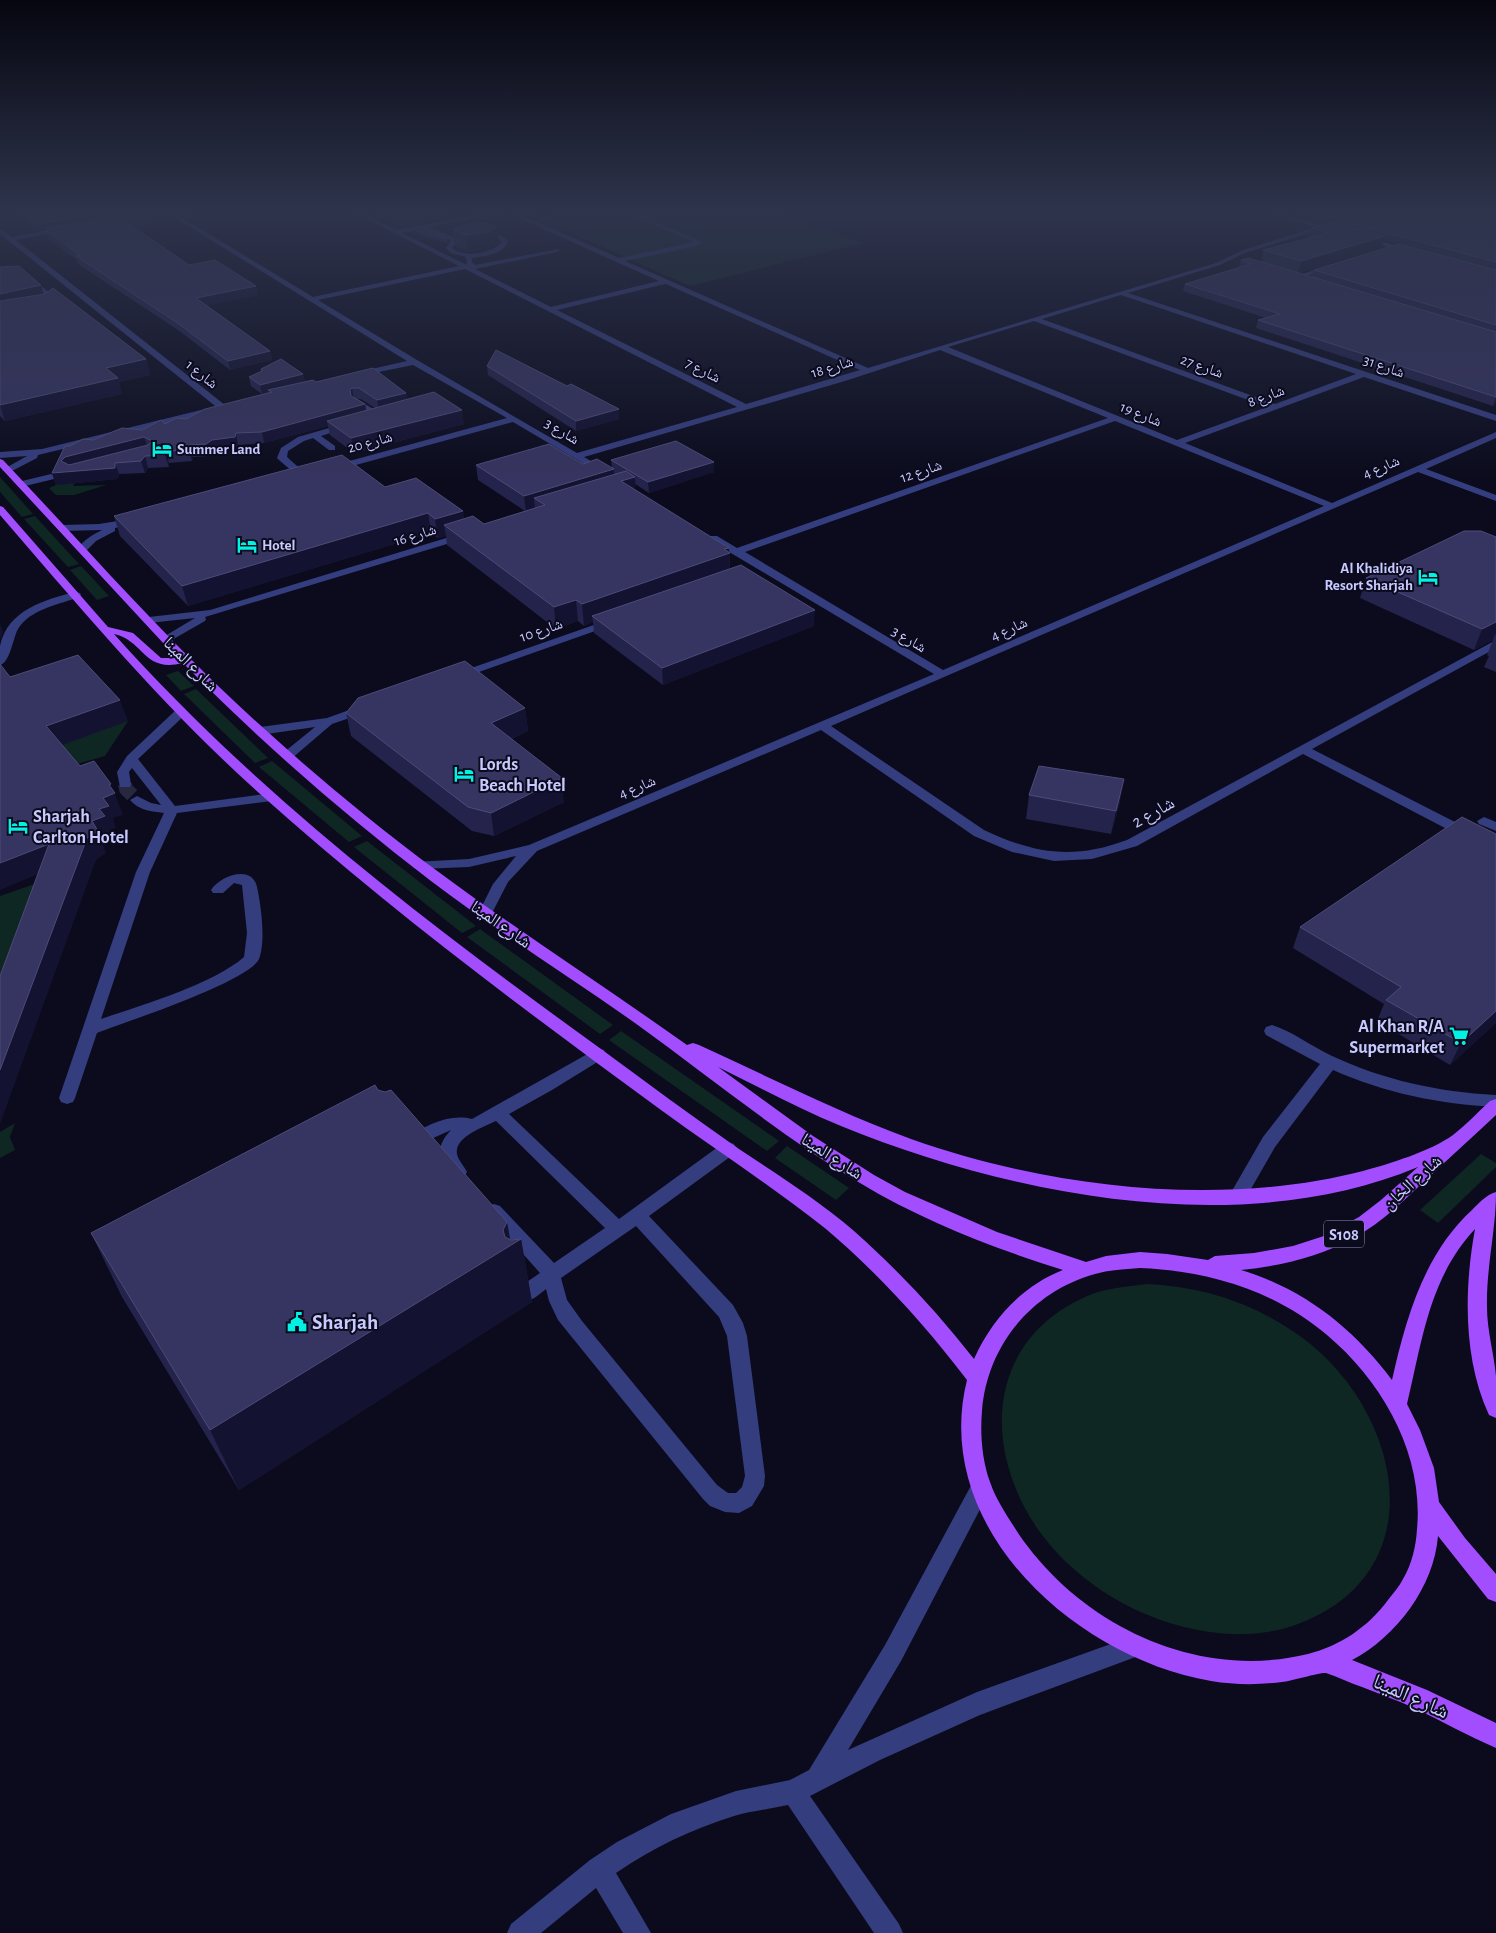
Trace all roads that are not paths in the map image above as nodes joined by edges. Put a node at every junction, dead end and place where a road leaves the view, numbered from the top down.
1 (50, 301) edge
2 (89, 301) edge
3 (318, 301) edge
4 (536, 301) edge
5 (584, 301) edge
6 (709, 301) edge
7 (1094, 301) edge
8 (1146, 301) edge
9 (39, 306) edge
10 (551, 309) junction
11 (1035, 319) junction
12 (940, 347) junction
13 (414, 362) junction
14 (868, 370) junction
15 (1364, 374) junction
16 (347, 378) edge
17 (356, 403) edge
18 (232, 405) edge
19 (745, 406) junction
20 (222, 407) junction
21 (1274, 407) junction
22 (1116, 418) junction
23 (1496, 418) edge
24 (514, 419) junction
25 (314, 435) junction
26 (1496, 435) edge
27 (1177, 443) junction
28 (332, 448) edge
29 (42, 452) junction
30 (0, 455) edge
31 (576, 456) junction
32 (4, 466) edge
33 (1418, 469) junction
34 (51, 477) dead end
35 (612, 477) edge
36 (21, 484) junction
37 (1496, 498) edge
38 (1332, 506) junction
39 (0, 509) edge
40 (146, 518) edge
41 (119, 525) junction
42 (62, 528) junction
43 (476, 532) edge
44 (703, 532) edge
45 (82, 549) junction
46 (736, 552) junction
47 (763, 568) junction
48 (745, 575) edge
49 (76, 595) junction
50 (211, 613) junction
51 (625, 617) edge
52 (149, 620) junction
53 (105, 630) junction
54 (166, 640) junction
55 (1496, 643) edge
56 (186, 658) junction
57 (0, 662) edge
58 (943, 675) junction
59 (450, 679) edge
60 (376, 705) edge
61 (181, 712) junction
62 (329, 721) junction
63 (823, 726) junction
64 (260, 731) junction
65 (1303, 749) junction
66 (287, 756) junction
67 (131, 758) junction
68 (125, 784) dead end
69 (272, 797) junction
70 (137, 800) tunnel mouth
71 (172, 810) junction
72 (1450, 825) edge
73 (533, 848) junction
74 (419, 865) junction
75 (218, 890) dead end
76 (485, 914) junction
77 (91, 1029) junction
78 (1272, 1030) dead end
79 (660, 1033) junction
80 (598, 1054) junction
81 (1330, 1062) junction
82 (67, 1098) dead end
83 (1496, 1103) edge
84 (497, 1112) junction
85 (472, 1125) junction
86 (1458, 1140) junction
87 (401, 1147) edge
88 (728, 1149) junction
89 (471, 1186) edge
90 (1238, 1196) junction
91 (485, 1200) edge
92 (1493, 1202) edge
93 (637, 1215) junction
94 (618, 1230) junction
95 (1200, 1265) junction
96 (1085, 1269) junction
97 (551, 1276) junction
98 (525, 1294) dead end
99 (976, 1376) junction
100 (1397, 1403) junction
101 (1496, 1410) edge
102 (981, 1487) junction
103 (1430, 1507) junction
104 (1496, 1591) edge
105 (1133, 1647) junction
106 (1324, 1661) junction
107 (1496, 1736) edge
108 (818, 1778) junction
109 (793, 1792) junction
110 (599, 1869) junction
111 (520, 1933) edge
112 (638, 1933) edge
113 (890, 1933) edge

1 - 9 street
2 - 20 street, شارع 1
3 - 13 street, شارع 3
4 - 10 street, شارع 7
5 - 10 street
6 - 14 street
7 - 11 street, شارع 18
8 - 15 street, شارع 31
10 - 19 street, شارع 7
11 - 12 street, شارع 18
11 - 21 street, شارع 27
12 - 14 street, شارع 18
12 - 22 street, شارع 19
13 - 16 street
13 - 24 street, شارع 3
14 - 19 street, شارع 18
15 - 21 street, شارع 8
15 - 23 street, شارع 31
17 - 25 street
18 - 20 street
19 - 31 street, شارع 18
20 - 29 street
21 - 27 street, شارع 8
22 - 27 street, شارع 19
22 - 46 street, شارع 12
24 - 25 street, شارع 20
24 - 31 street, شارع 3
25 - 28 street
26 - 33 street, شارع 4
27 - 38 street, شارع 19
29 - 30 street
29 - 32 street
31 - 35 street, شارع 3
32 - 36 main road, شارع المينا
33 - 37 street
33 - 38 street, شارع 4
34 - 36 street
36 - 42 main road, شارع المينا
38 - 58 street, شارع 4
39 - 49 main road
40 - 41 street
41 - 42 street
41 - 45 street
42 - 45 main road, شارع المينا
43 - 50 street, شارع 16
44 - 46 street, شارع 3
45 - 52 main road, شارع المينا
46 - 47 street, شارع 3
47 - 48 street
47 - 58 street, شارع 3
49 - 53 main road
49 - 57 street
50 - 52 street, شارع 16
50 - 54 street, شارع 16
51 - 59 street, شارع 10
52 - 54 main road, شارع المينا
53 - 56 main road
53 - 61 main road
54 - 56 main road, شارع المينا
55 - 65 street, شارع 2
56 - 64 main road, شارع المينا
58 - 63 street, شارع 4
60 - 62 street
61 - 67 street
61 - 69 main road
62 - 64 street
62 - 66 street
63 - 65 street, شارع 2
63 - 73 street, شارع 4
64 - 66 main road, شارع المينا
65 - 72 street
66 - 74 main road, شارع المينا
67 - 68 street
67 - 71 street
69 - 71 street
69 - 80 main road
70 - 71 street
71 - 77 street
73 - 74 street, شارع 4
73 - 76 street, شارع 4
74 - 76 main road, شارع المينا
75 - 77 street
76 - 79 main road, شارع المينا
77 - 82 street
78 - 81 street
79 - 90 main road
79 - 96 main road, شارع المينا
80 - 84 street
80 - 88 main road
81 - 83 street
81 - 90 street
83 - 86 main road, شارع الخان / S108
84 - 85 street
84 - 94 street
85 - 87 street
85 - 89 street
86 - 90 main road
86 - 95 main road, شارع الخان / S108
88 - 93 street
88 - 99 main road
91 - 97 street
92 - 100 main road
92 - 101 main road
93 - 94 street
93 - 97 street
94 - 97 street
95 - 96 main road
95 - 100 main road
96 - 99 main road
97 - 98 street
99 - 102 main road
100 - 103 main road
102 - 105 main road
102 - 108 street
103 - 104 main road
103 - 106 main road
105 - 106 main road
105 - 108 street
106 - 107 main road, شارع المينا
108 - 109 street
109 - 110 street
109 - 113 street
110 - 111 street
110 - 112 street

